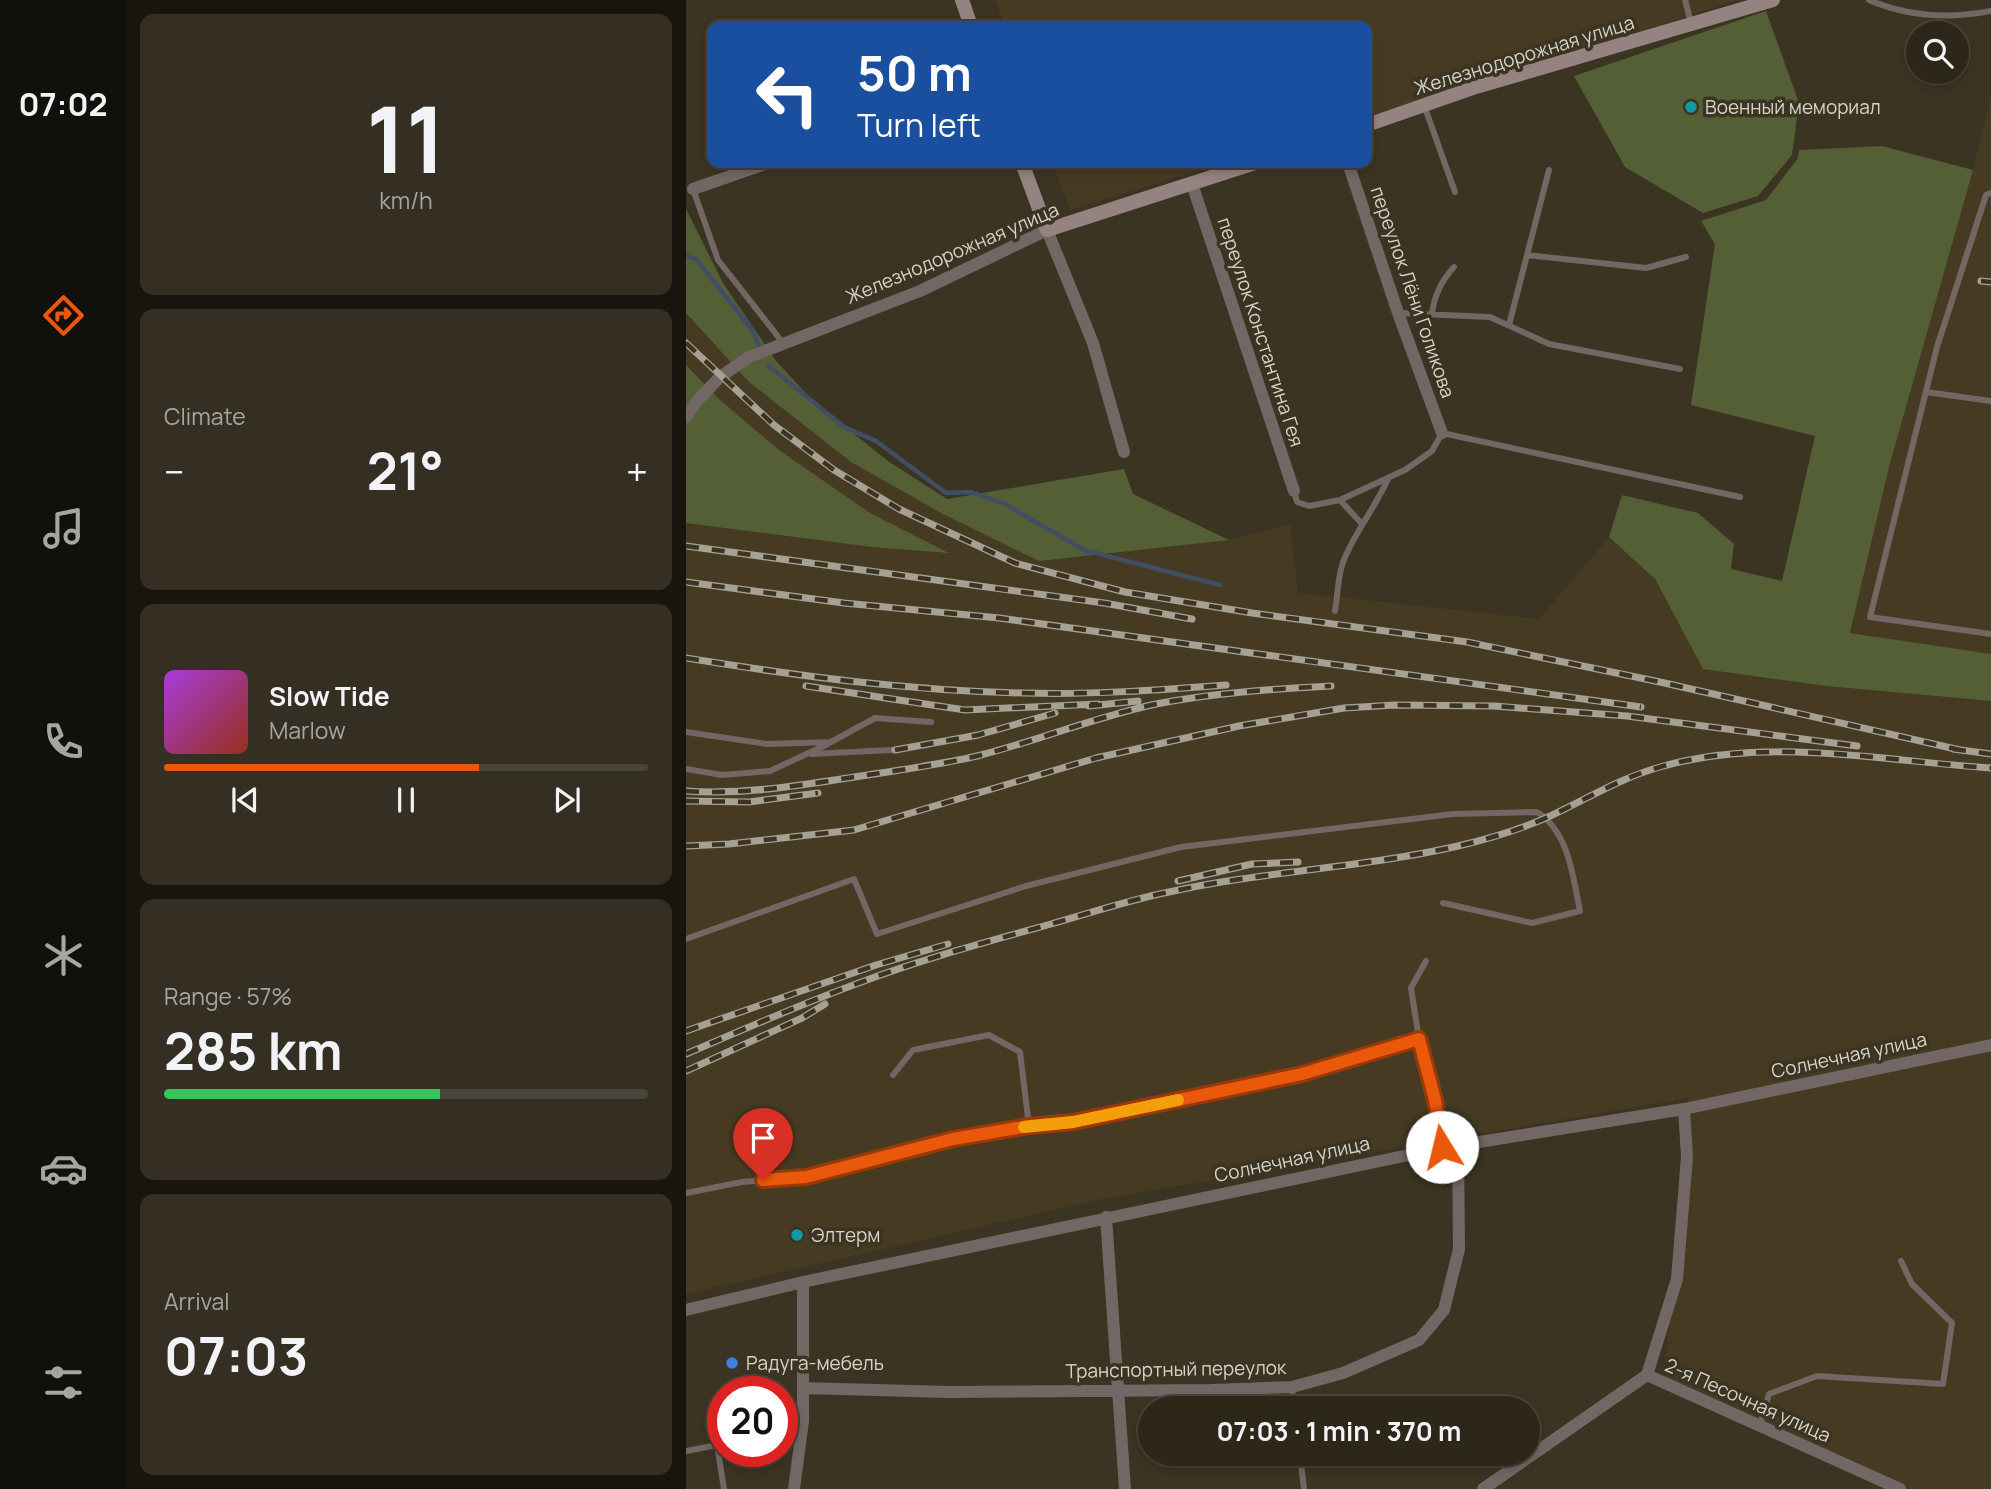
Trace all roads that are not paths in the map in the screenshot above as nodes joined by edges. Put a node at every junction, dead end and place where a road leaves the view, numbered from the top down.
1 (962, 0) edge
2 (1685, 0) edge
3 (1773, 0) edge
4 (1869, 0) edge
5 (1991, 11) edge
6 (969, 21) edge
7 (1691, 25) junction
8 (1424, 105) junction
9 (1372, 123) edge
10 (754, 168) edge
11 (1024, 168) edge
12 (1240, 168) edge
13 (1350, 168) edge
14 (1549, 170) dead end
15 (1192, 184) junction
16 (693, 189) joint
17 (1455, 192) dead end
18 (1991, 193) edge
19 (1047, 230) junction
20 (1527, 255) junction
21 (1686, 257) dead end
22 (1454, 267) dead end
23 (1398, 313) junction
24 (1432, 314) junction
25 (1509, 325) junction
26 (783, 343) junction
27 (1680, 369) dead end
28 (1926, 392) junction
29 (1991, 401) edge
30 (686, 417) edge
31 (1442, 433) junction
32 (1124, 452) dead end
33 (1389, 477) junction
34 (1294, 491) joint
35 (1740, 497) dead end
36 (1340, 500) junction
37 (1363, 524) junction
38 (1335, 611) dead end
39 (1991, 635) edge
40 (931, 722) dead end
41 (686, 732) edge
42 (831, 743) junction
43 (891, 750) dead end
44 (806, 754) junction
45 (686, 769) edge
46 (1443, 903) dead end
47 (686, 939) edge
48 (1426, 961) dead end
49 (1419, 1039) junction
50 (1991, 1045) edge
51 (893, 1075) dead end
52 (1684, 1109) junction
53 (1029, 1126) junction
54 (1458, 1144) junction
55 (1442, 1147) junction
56 (686, 1193) edge
57 (1106, 1217) junction
58 (1901, 1261) dead end
59 (803, 1282) junction
60 (686, 1310) edge
61 (1647, 1375) junction
62 (1292, 1387) junction
63 (803, 1388) junction
64 (1119, 1391) junction
65 (1293, 1396) edge
66 (1759, 1427) junction
67 (686, 1451) edge
68 (1301, 1466) edge
69 (724, 1489) edge
70 (794, 1489) edge
71 (1125, 1489) edge
72 (1304, 1489) edge
73 (1482, 1489) edge
74 (1900, 1489) edge

1 - 6 street
2 - 7 lane
3 - 7 street, Железнодорожная улица
4 - 5 lane
7 - 8 street, Железнодорожная улица
8 - 9 street, Железнодорожная улица
8 - 17 lane
10 - 16 street
11 - 19 street
12 - 15 street, Железнодорожная улица
13 - 23 street, переулок Лёни Голикова
14 - 20 lane
15 - 19 street, Железнодорожная улица
15 - 34 street, переулок Константина Гея
16 - 26 lane
18 - 28 lane
19 - 26 street, Железнодорожная улица
19 - 32 street
20 - 21 lane
20 - 25 lane
22 - 24 lane
23 - 24 lane
23 - 31 street, переулок Лёни Голикова
24 - 25 lane
25 - 27 lane
26 - 30 street, Железнодорожная улица
28 - 29 lane
28 - 39 lane
31 - 33 lane
31 - 35 lane
33 - 36 lane
33 - 37 lane
34 - 36 lane
36 - 37 lane
37 - 38 lane
40 - 42 lane
41 - 42 lane
42 - 44 lane
43 - 44 lane
44 - 45 lane
46 - 47 lane
48 - 49 lane
49 - 53 lane
49 - 55 lane
50 - 52 street, Солнечная улица
51 - 53 lane
52 - 54 street, Солнечная улица
52 - 61 street
53 - 56 lane
54 - 55 street, Солнечная улица
54 - 62 street, Транспортный переулок
55 - 57 street, Солнечная улица
57 - 59 street, Солнечная улица
57 - 64 street
58 - 66 lane
59 - 60 street, Солнечная улица
59 - 63 street
61 - 66 street, 2-я Песочная улица
61 - 73 street, 2-я Песочная улица
62 - 64 street, Транспортный переулок
62 - 65 lane
63 - 64 street, Транспортный переулок
63 - 70 street
64 - 71 street
66 - 74 street, 2-я Песочная улица
67 - 69 lane
68 - 72 lane

